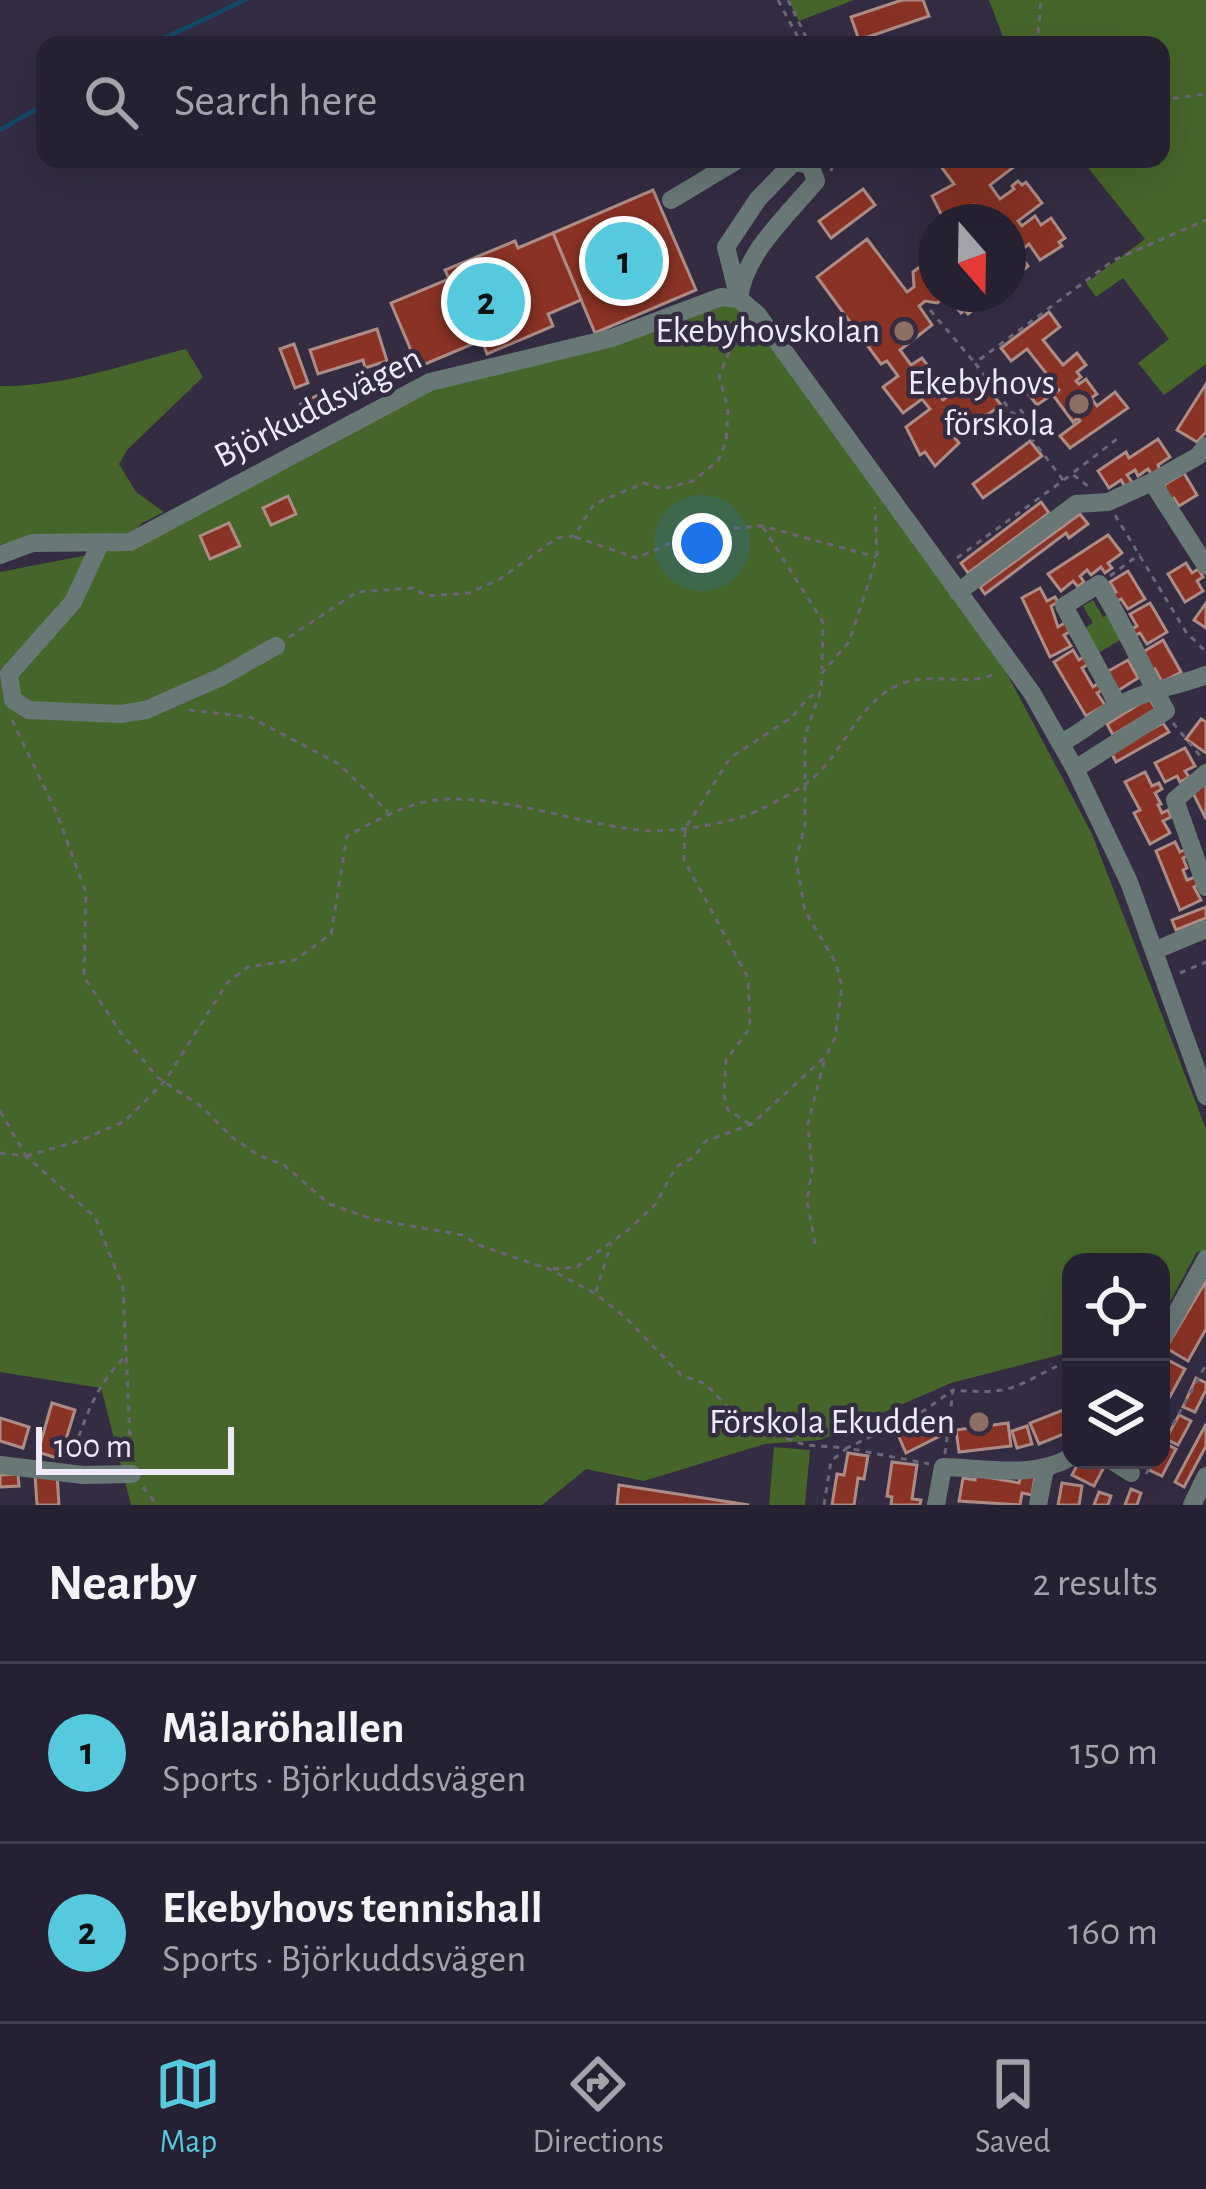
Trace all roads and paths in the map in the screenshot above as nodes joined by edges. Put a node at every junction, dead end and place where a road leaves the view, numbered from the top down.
1 (778, 0) edge
2 (788, 0) edge
3 (1041, 0) edge
4 (797, 36) edge
5 (806, 36) edge
6 (1038, 36) edge
7 (1206, 94) edge
8 (1170, 99) edge
9 (724, 168) edge
10 (788, 168) edge
11 (811, 168) edge
12 (832, 168) edge
13 (830, 172) dead end
14 (671, 200) dead end
15 (1206, 220) edge
16 (744, 301) junction
17 (932, 312) edge
18 (975, 363) junction
19 (1118, 439) dead end
20 (1206, 446) edge
21 (1072, 473) junction
22 (1063, 480) junction
23 (876, 481) junction
24 (1152, 482) junction
25 (1108, 502) junction
26 (762, 526) junction
27 (574, 536) junction
28 (100, 544) junction
29 (1140, 554) junction
30 (0, 555) edge
31 (877, 557) junction
32 (950, 563) dead end
33 (1206, 566) edge
34 (1099, 584) junction
35 (958, 592) junction
36 (276, 646) joint
37 (1206, 652) edge
38 (1013, 667) junction
39 (4, 673) edge
40 (822, 673) junction
41 (1206, 674) edge
42 (1154, 688) junction
43 (821, 690) junction
44 (13, 700) junction
45 (1118, 705) junction
46 (180, 709) dead end
47 (1166, 711) junction
48 (1060, 743) junction
49 (1206, 763) edge
50 (1075, 769) junction
51 (1206, 773) edge
52 (806, 782) junction
53 (390, 814) junction
54 (685, 829) junction
55 (1206, 887) edge
56 (1206, 929) edge
57 (1156, 950) junction
58 (1206, 962) edge
59 (1177, 974) dead end
60 (826, 1056) junction
61 (165, 1081) junction
62 (1206, 1096) edge
63 (0, 1111) edge
64 (752, 1124) junction
65 (0, 1153) edge
66 (26, 1156) junction
67 (612, 1242) junction
68 (815, 1244) dead end
69 (1206, 1259) edge
70 (549, 1269) junction
71 (596, 1294) junction
72 (1170, 1325) edge
73 (125, 1357) junction
74 (1069, 1361) edge
75 (1206, 1364) edge
76 (953, 1390) junction
77 (1170, 1430) edge
78 (848, 1448) junction
79 (0, 1453) edge
80 (1062, 1461) edge
81 (0, 1466) edge
82 (943, 1466) junction
83 (38, 1467) junction
84 (1045, 1468) junction
85 (1126, 1469) edge
86 (1144, 1469) edge
87 (67, 1472) junction
88 (132, 1474) junction
89 (1137, 1476) joint
90 (1206, 1476) edge
91 (157, 1505) edge
92 (824, 1505) edge
93 (936, 1505) edge
94 (1038, 1505) edge
95 (1192, 1505) edge

1 - 4 path
2 - 5 path
3 - 6 path
7 - 8 path
9 - 14 street
10 - 16 street
11 - 16 street
12 - 13 path
15 - 18 path
16 - 23 street
16 - 27 path
16 - 28 street, Björkuddsvägen
17 - 18 path
18 - 22 path
19 - 21 path
20 - 24 street
21 - 22 path
21 - 25 path
22 - 32 path
23 - 31 path
23 - 35 street
24 - 25 street
24 - 33 street
25 - 29 path
25 - 35 street
26 - 27 path
26 - 31 path
26 - 40 path
27 - 36 path
28 - 30 street, Björkuddsvägen
28 - 39 street
29 - 34 path
29 - 37 path
31 - 40 path
34 - 42 street
34 - 45 street
35 - 38 street
36 - 44 street
38 - 48 street
38 - 52 path
39 - 44 street
40 - 43 path
41 - 42 street
42 - 45 street
42 - 47 street
43 - 52 path
43 - 54 path
44 - 61 path
45 - 48 street
46 - 53 path
47 - 49 path
47 - 50 street
48 - 50 street
50 - 57 street
51 - 55 street
52 - 54 path
52 - 60 path
53 - 54 path
53 - 61 path
54 - 64 path
56 - 57 street
57 - 62 street
58 - 59 path
60 - 64 path
60 - 68 path
61 - 66 path
61 - 70 path
63 - 66 path
64 - 67 path
65 - 66 path
66 - 73 path
67 - 70 path
67 - 71 path
69 - 72 street
70 - 71 path
71 - 78 path
73 - 87 path
73 - 88 path
74 - 76 path
75 - 77 path
76 - 78 path
76 - 82 path
78 - 82 path
78 - 92 path
79 - 83 street
80 - 84 street
81 - 83 street
82 - 84 street
82 - 93 street
83 - 87 street
84 - 94 street
85 - 89 street
86 - 89 path
87 - 88 street
88 - 91 path
90 - 95 street

